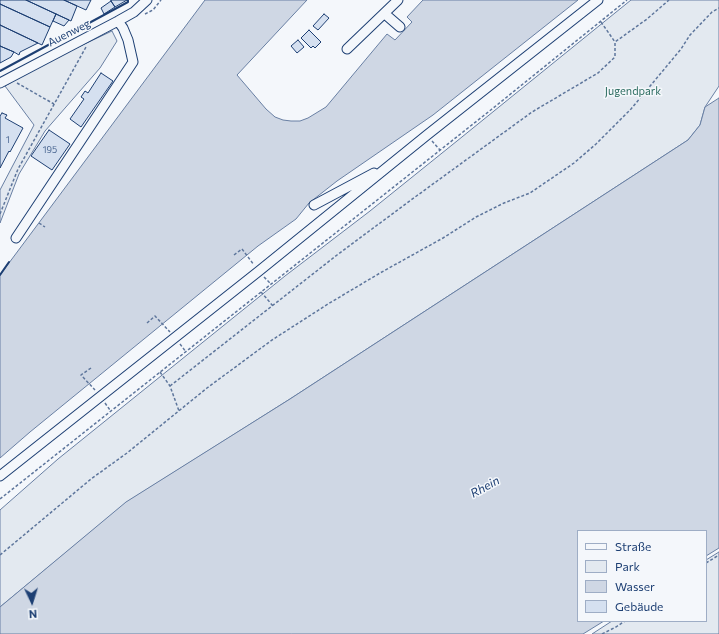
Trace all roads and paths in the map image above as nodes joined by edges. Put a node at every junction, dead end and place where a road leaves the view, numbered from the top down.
1 (147, 0) edge
2 (161, 0) edge
3 (398, 0) edge
4 (598, 0) edge
5 (627, 0) edge
6 (669, 0) edge
7 (719, 8) edge
8 (152, 10) dead end
9 (385, 14) junction
10 (118, 21) junction
11 (601, 22) junction
12 (400, 27) dead end
13 (615, 42) junction
14 (87, 45) dead end
15 (347, 49) dead end
16 (3, 81) edge
17 (54, 104) junction
18 (427, 135) junction
19 (440, 150) junction
20 (395, 162) junction
21 (314, 205) dead end
22 (0, 214) edge
23 (39, 223) dead end
24 (45, 227) dead end
25 (16, 238) dead end
26 (234, 255) dead end
27 (259, 271) junction
28 (261, 292) junction
29 (272, 306) junction
30 (148, 324) dead end
31 (175, 337) junction
32 (91, 368) dead end
33 (160, 372) junction
34 (170, 386) junction
35 (101, 397) junction
36 (179, 411) junction
37 (0, 476) edge
38 (0, 499) edge
39 (0, 555) edge
40 (719, 555) edge
41 (707, 563) edge
42 (624, 622) edge
43 (602, 634) edge

1 - 10 street, Auenweg
2 - 8 path
3 - 9 street
4 - 18 street
5 - 11 path
6 - 13 path
7 - 36 path
9 - 12 street
9 - 15 street
10 - 16 street, Auenweg
10 - 25 street
11 - 13 path
11 - 19 path
13 - 29 path
14 - 17 path
16 - 17 path
17 - 22 path
18 - 19 path
18 - 20 street
19 - 28 path
20 - 21 street
20 - 27 street
23 - 24 path
26 - 27 path
27 - 31 street
28 - 29 path
28 - 33 path
29 - 34 path
30 - 31 path
31 - 35 street
32 - 35 path
33 - 34 path
33 - 38 path
34 - 36 path
35 - 37 street
36 - 39 path
40 - 41 path
42 - 43 path

